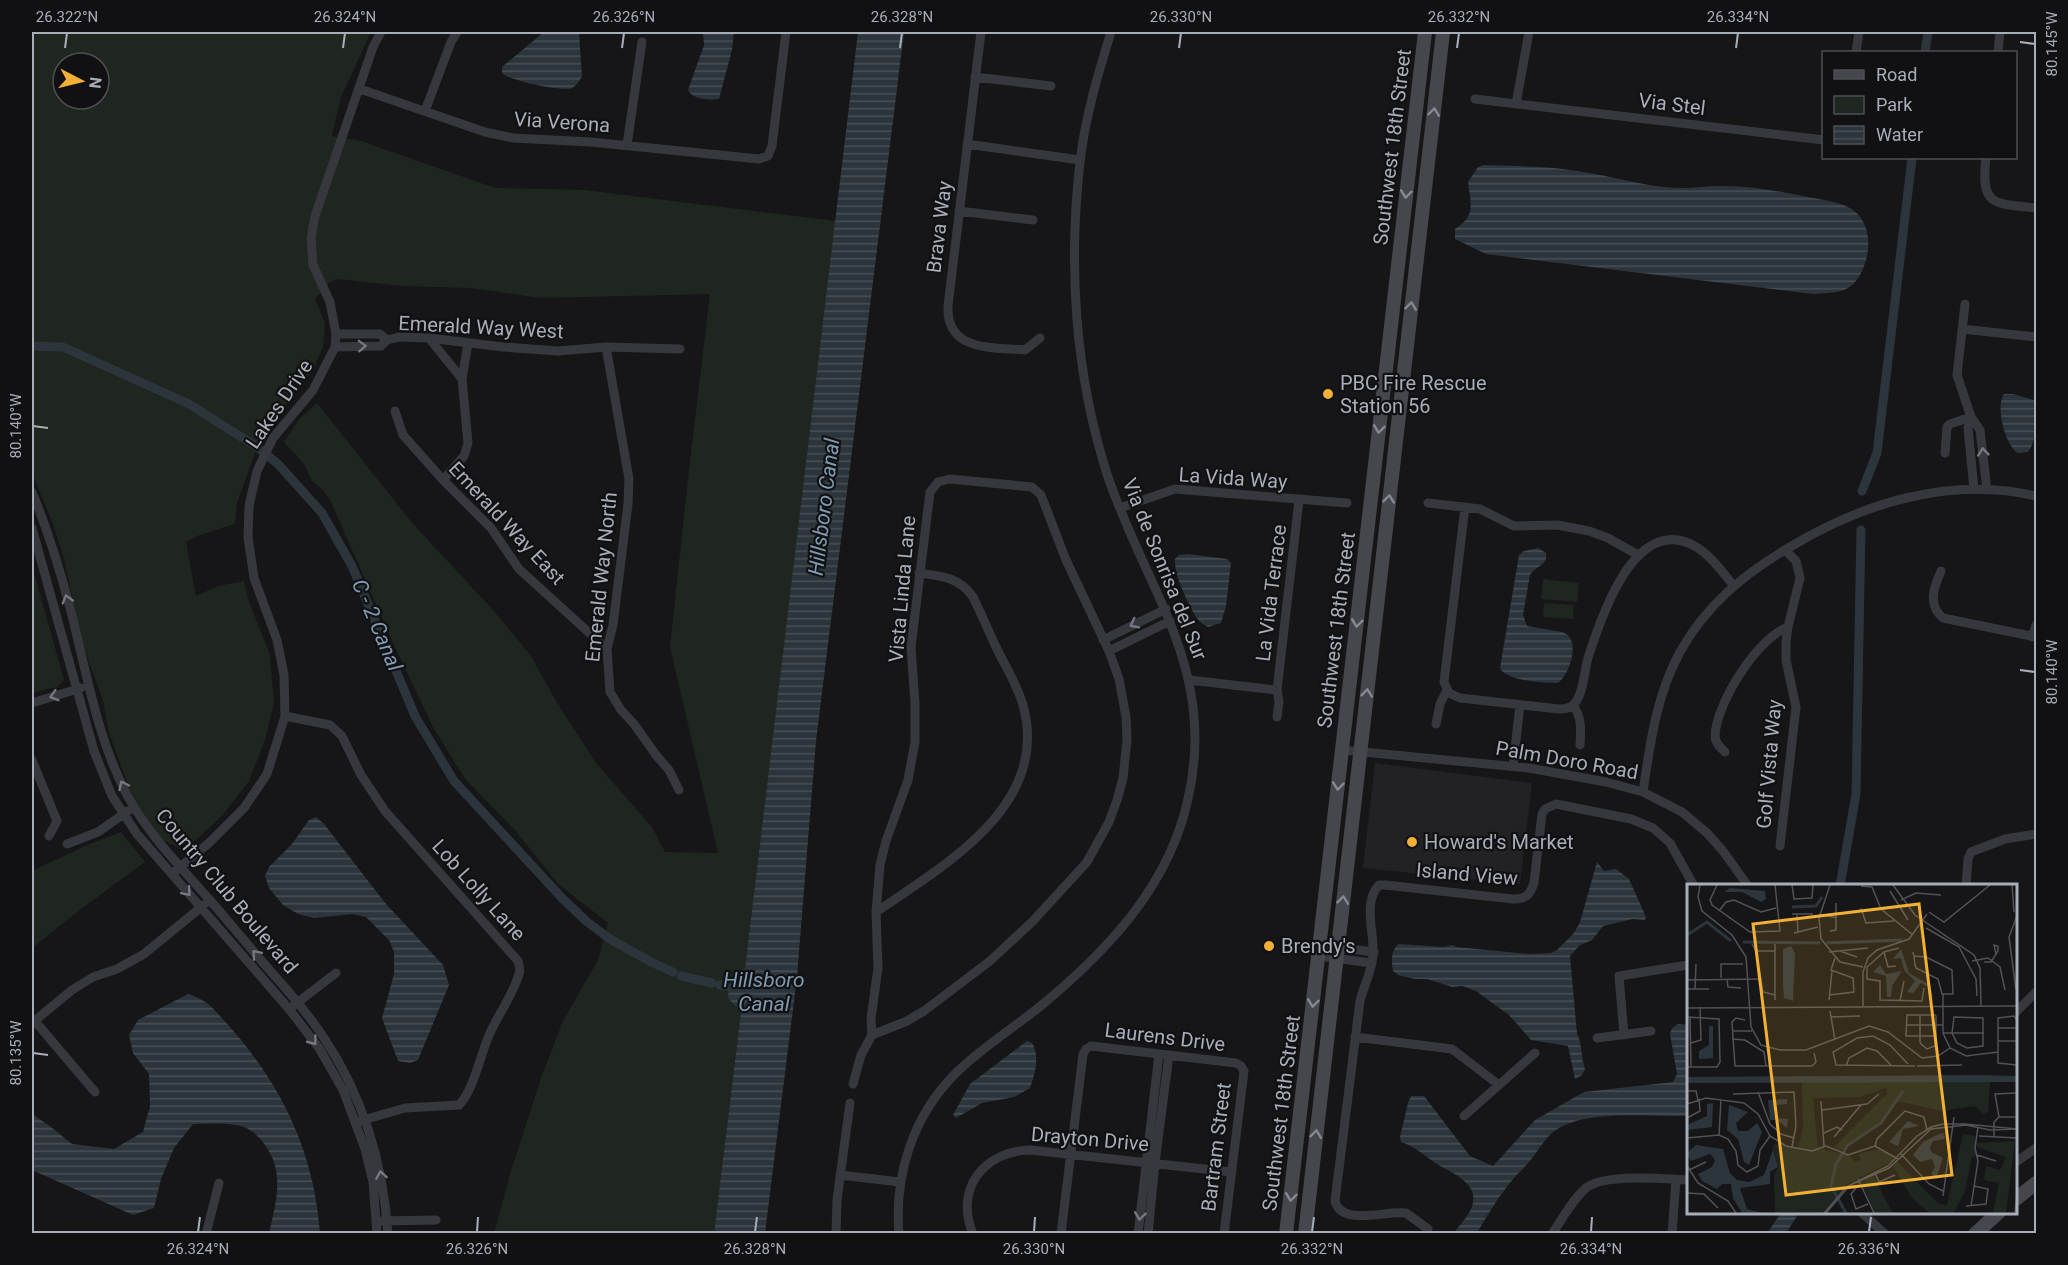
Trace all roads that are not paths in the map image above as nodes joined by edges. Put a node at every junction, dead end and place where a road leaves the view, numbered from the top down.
1 (381, 32) edge
2 (457, 32) edge
3 (786, 32) edge
4 (981, 32) edge
5 (1111, 32) edge
6 (1425, 32) edge
7 (1443, 32) edge
8 (1528, 32) edge
9 (1858, 32) edge
10 (2000, 32) edge
11 (642, 42) dead end
12 (1856, 51) edge
13 (1998, 51) edge
14 (975, 77) junction
15 (1051, 86) dead end
16 (360, 89) junction
17 (1475, 99) dead end
18 (1516, 104) junction
19 (425, 111) junction
20 (1822, 140) edge
21 (967, 144) junction
22 (627, 145) junction
23 (1080, 159) junction
24 (1986, 159) edge
25 (2037, 208) edge
26 (959, 211) junction
27 (1033, 220) dead end
28 (1965, 304) dead end
29 (1962, 329) junction
30 (336, 334) junction
31 (2037, 337) edge
32 (429, 338) junction
33 (1040, 338) dead end
34 (387, 340) junction
35 (468, 343) junction
36 (335, 347) junction
37 (606, 347) junction
38 (680, 349) dead end
39 (462, 379) junction
40 (395, 411) dead end
41 (1971, 417) junction
42 (1945, 453) dead end
43 (443, 480) junction
44 (1974, 489) junction
45 (1987, 490) junction
46 (32, 492) edge
47 (2037, 496) edge
48 (1299, 500) junction
49 (1428, 503) dead end
50 (1347, 504) dead end
51 (1465, 507) junction
52 (1120, 508) junction
53 (32, 528) edge
54 (50, 542) junction
55 (34, 545) edge
56 (1785, 550) junction
57 (1638, 555) junction
58 (54, 556) junction
59 (36, 561) edge
60 (1941, 572) dead end
61 (919, 573) junction
62 (1733, 585) junction
63 (1166, 609) junction
64 (1170, 621) junction
65 (2037, 625) edge
66 (1788, 627) junction
67 (2034, 637) edge
68 (1103, 640) junction
69 (607, 648) junction
70 (1109, 651) junction
71 (1189, 680) junction
72 (89, 686) junction
73 (77, 689) junction
74 (1277, 690) junction
75 (1447, 690) junction
76 (32, 703) edge
77 (1520, 705) junction
78 (1573, 705) junction
79 (285, 716) junction
80 (1277, 717) dead end
81 (1436, 724) dead end
82 (1580, 745) dead end
83 (1342, 750) junction
84 (1360, 751) junction
85 (1725, 752) dead end
86 (32, 760) edge
87 (1513, 766) junction
88 (679, 790) dead end
89 (1643, 792) junction
90 (134, 807) junction
91 (123, 814) junction
92 (2037, 834) edge
93 (50, 836) dead end
94 (67, 844) dead end
95 (1780, 846) dead end
96 (180, 867) junction
97 (172, 874) junction
98 (1693, 884) edge
99 (1747, 884) edge
100 (1966, 884) edge
101 (210, 900) junction
102 (201, 908) junction
103 (876, 912) junction
104 (1319, 951) junction
105 (1374, 951) junction
106 (1337, 953) junction
107 (1372, 963) junction
108 (1687, 965) edge
109 (336, 973) dead end
110 (2037, 992) edge
111 (297, 1002) junction
112 (289, 1009) junction
113 (2017, 1011) edge
114 (33, 1022) edge
115 (1651, 1031) dead end
116 (872, 1035) junction
117 (1624, 1035) junction
118 (1355, 1037) junction
119 (1597, 1038) dead end
120 (1535, 1053) dead end
121 (1164, 1054) junction
122 (1241, 1066) joint
123 (853, 1084) dead end
124 (1499, 1085) junction
125 (95, 1092) dead end
126 (850, 1103) dead end
127 (1464, 1116) dead end
128 (361, 1121) junction
129 (2037, 1148) edge
130 (1071, 1154) junction
131 (2017, 1161) edge
132 (1150, 1163) junction
133 (1232, 1172) junction
134 (840, 1175) junction
135 (1676, 1179) junction
136 (1687, 1180) edge
137 (900, 1182) junction
138 (219, 1183) dead end
139 (2037, 1183) edge
140 (2017, 1198) edge
141 (1863, 1214) edge
142 (1997, 1214) edge
143 (436, 1220) dead end
144 (377, 1221) junction
145 (387, 1221) junction
146 (1428, 1229) dead end
147 (206, 1233) edge
148 (377, 1233) edge
149 (388, 1233) edge
150 (836, 1233) edge
151 (899, 1233) edge
152 (973, 1233) edge
153 (1062, 1233) edge
154 (1138, 1233) edge
155 (1148, 1233) edge
156 (1224, 1233) edge
157 (1286, 1233) edge
158 (1305, 1233) edge
159 (1552, 1233) edge
160 (1672, 1233) edge
161 (1885, 1233) edge
162 (1975, 1233) edge

1 - 16 street, Lakes Drive
2 - 19 street
3 - 22 street, Via Verona
4 - 14 street, Brava Way
5 - 23 street, Via de Sonrisa del Sur
6 -> 83 main road, Southwest 18th Street
84 -> 7 main road, Southwest 18th Street
8 - 18 street
9 - 12 street
10 - 13 street
11 - 22 street
14 - 15 street
14 - 21 street, Brava Way
16 - 19 street, Via Verona
16 - 30 street, Lakes Drive
17 - 18 street, Via Stel
18 - 20 street, Via Stel
19 - 22 street, Via Verona
21 - 23 street
21 - 26 street, Brava Way
23 - 52 street, Via de Sonrisa del Sur
24 - 25 street
26 - 27 street
26 - 33 street, Brava Way
28 - 29 street
29 - 31 street
29 - 41 street
30 - 34 street, Emerald Way West
30 - 36 street, Lakes Drive
32 - 34 street, Emerald Way West
32 - 35 street, Emerald Way West
32 - 39 street
36 -> 34 street, Emerald Way West
35 - 37 street, Emerald Way West
35 - 39 street
36 - 79 street, Lakes Drive
37 - 38 street, Emerald Way West
37 - 69 street, Emerald Way North
39 - 43 street
40 - 43 street, Emerald Way East
41 - 42 street
41 - 44 street
45 -> 41 street
43 - 69 street, Emerald Way East
44 - 45 street
44 - 56 street
45 - 47 street
46 - 54 street, Country Club Boulevard
48 - 50 street, La Vida Way
48 - 52 street, La Vida Way
48 - 74 street, La Vida Terrace
49 - 51 street
51 - 57 street
51 - 75 street
52 - 63 street, Via de Sonrisa del Sur
53 - 55 street, Country Club Boulevard
54 - 55 street
54 - 58 street, Country Club Boulevard
55 - 59 street, Country Club Boulevard
56 - 62 street
56 - 66 street, Golf Vista Way
57 - 62 street
57 - 78 street
58 - 59 street
72 -> 58 street, Country Club Boulevard
59 - 73 street, Country Club Boulevard
60 - 67 street
61 - 68 street, Vista Linda Lane
61 - 103 street, Vista Linda Lane
61 - 103 street
62 - 89 street
63 - 64 street, Via de Sonrisa del Sur
63 -> 68 street
64 - 70 street
64 - 71 street, Via de Sonrisa del Sur
65 - 67 street
66 - 85 street
66 - 95 street, Golf Vista Way
68 - 70 street, Vista Linda Lane
69 - 88 street, Emerald Way North
70 - 116 street, Vista Linda Lane
71 - 74 street, La Vida Terrace
71 - 137 street, Via de Sonrisa del Sur
72 - 73 street
90 -> 72 street, Country Club Boulevard
73 -> 76 street
73 - 91 street, Country Club Boulevard
74 - 80 street, La Vida Terrace
75 - 77 street
75 - 81 street
77 - 78 street
77 - 87 street
78 - 82 street
79 - 96 street, Lakes Drive
79 - 128 street, Lob Lolly Lane
83 - 84 street, Palm Doro Road
83 -> 104 main road, Southwest 18th Street
84 - 87 street, Palm Doro Road
106 -> 84 main road, Southwest 18th Street
86 - 93 street
87 - 89 street, Palm Doro Road
89 - 99 street, Palm Doro Road
90 - 91 street
90 - 96 street, Country Club Boulevard
91 - 94 street
91 - 97 street, Country Club Boulevard
92 - 100 street
96 - 97 street, Lakes Drive
96 - 101 street, Country Club Boulevard
97 -> 102 street, Country Club Boulevard
98 - 105 street, Island View
101 - 102 street
111 -> 101 street, Country Club Boulevard
102 - 112 street, Country Club Boulevard
102 - 114 street
103 - 116 street, Vista Linda Lane
104 - 106 street
104 -> 157 main road, Southwest 18th Street
105 - 106 street
105 - 107 street, Island View
106 - 107 street
158 -> 106 main road, Southwest 18th Street
107 - 118 street, Island View
108 - 117 street
109 - 111 street
110 - 113 street
111 - 112 street
111 - 128 street, Country Club Boulevard
112 -> 128 street, Country Club Boulevard
114 - 125 street
115 - 117 street
116 - 123 street, Vista Linda Lane
117 - 119 street
118 - 124 street
118 - 146 street, Island View
120 - 124 street
121 - 122 street, Laurens Drive
121 - 130 street, Laurens Drive
121 - 132 street
122 - 133 street, Bartram Street
124 - 127 street
126 - 134 street
128 - 144 street, Country Club Boulevard
145 -> 128 street, Country Club Boulevard
129 - 131 street
130 - 132 street, Drayton Drive
130 - 152 street, Drayton Drive
130 - 153 street
132 - 133 street, Drayton Drive
132 -> 154 street
132 - 155 street
133 - 156 street, Bartram Street
134 - 137 street
134 - 150 street
135 - 136 street
135 - 159 street
135 - 160 street
137 - 151 street, Via de Sonrisa del Sur
138 - 147 street
139 - 140 main road
141 - 161 street
142 - 162 main road
143 - 145 street
144 - 145 street
144 - 148 street, Country Club Boulevard
145 - 149 street, Country Club Boulevard

